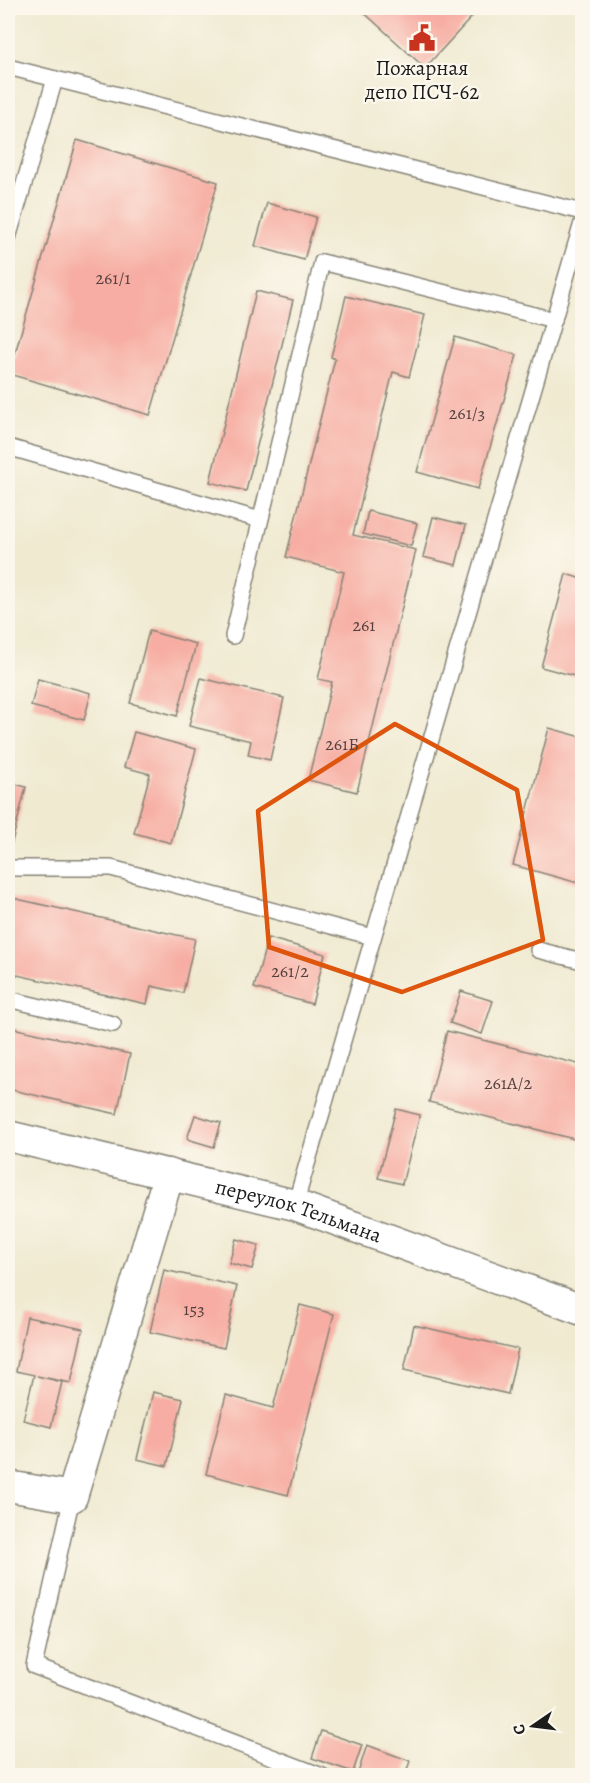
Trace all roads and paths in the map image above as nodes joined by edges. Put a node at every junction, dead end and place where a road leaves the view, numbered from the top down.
1 (8, 67) edge
2 (55, 79) junction
3 (582, 212) edge
4 (582, 223) edge
5 (8, 238) edge
6 (554, 320) junction
7 (8, 447) edge
8 (260, 520) junction
9 (232, 636) dead end
10 (8, 868) edge
11 (373, 937) junction
12 (538, 950) dead end
13 (582, 961) edge
14 (8, 999) edge
15 (114, 1024) dead end
16 (8, 1136) edge
17 (169, 1174) junction
18 (295, 1205) junction
19 (582, 1310) edge
20 (8, 1486) edge
21 (72, 1497) junction
22 (322, 1776) edge

1 - 2 lane
2 - 3 lane
2 - 5 lane
4 - 6 lane
6 - 8 lane
6 - 11 lane
7 - 8 lane
8 - 9 lane
10 - 11 lane
11 - 18 lane
12 - 13 lane
14 - 15 lane
16 - 17 street, переулок Тельмана
17 - 18 street, переулок Тельмана
17 - 21 street
18 - 19 street, переулок Тельмана
20 - 21 street
21 - 22 lane

